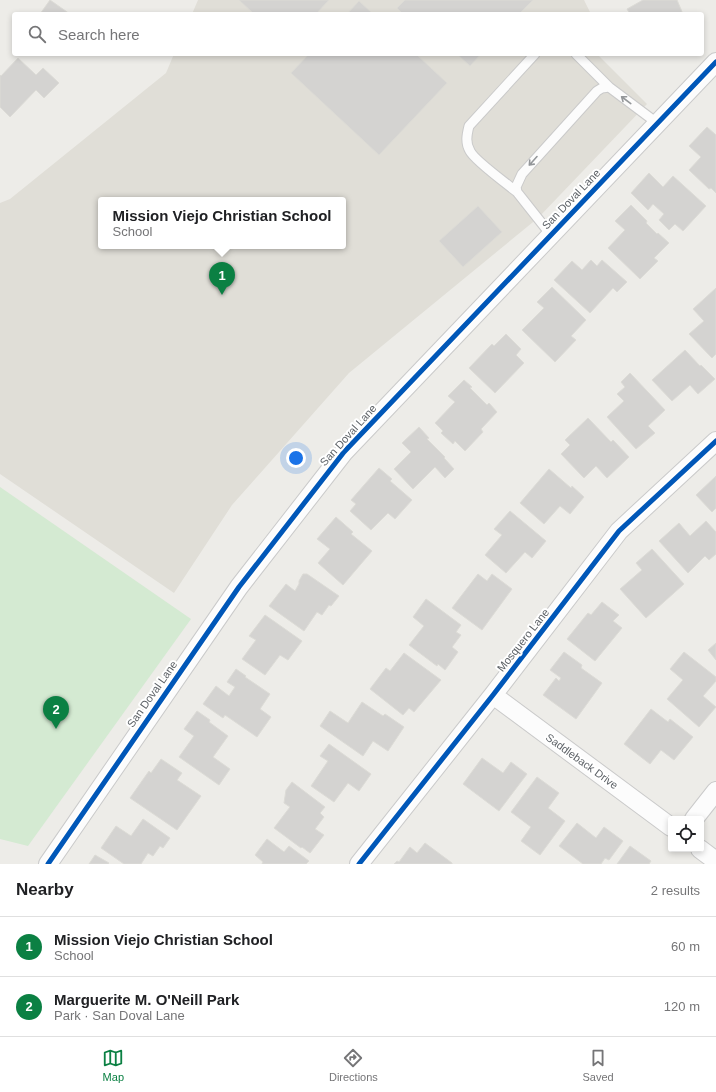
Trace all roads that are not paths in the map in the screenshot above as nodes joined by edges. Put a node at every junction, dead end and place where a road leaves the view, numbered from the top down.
1 (534, 56) edge
2 (578, 56) edge
3 (716, 62) edge
4 (609, 87) junction
5 (658, 124) junction
6 (517, 192) junction
7 (551, 235) junction
8 (716, 441) edge
9 (493, 695) junction
10 (716, 791) edge
11 (696, 816) edge
12 (668, 825) edge
13 (704, 852) edge
14 (716, 861) edge
15 (48, 864) edge
16 (360, 864) edge

1 - 6 lane
2 - 4 lane
3 - 5 street, San Doval Lane
5 -> 4 lane
4 -> 6 lane
5 - 7 street, San Doval Lane
6 - 7 lane
7 - 15 street, San Doval Lane
8 - 9 street, Mosquero Lane
9 - 12 street, Saddleback Drive
9 - 16 street, Mosquero Lane
10 - 11 street
13 - 14 street

